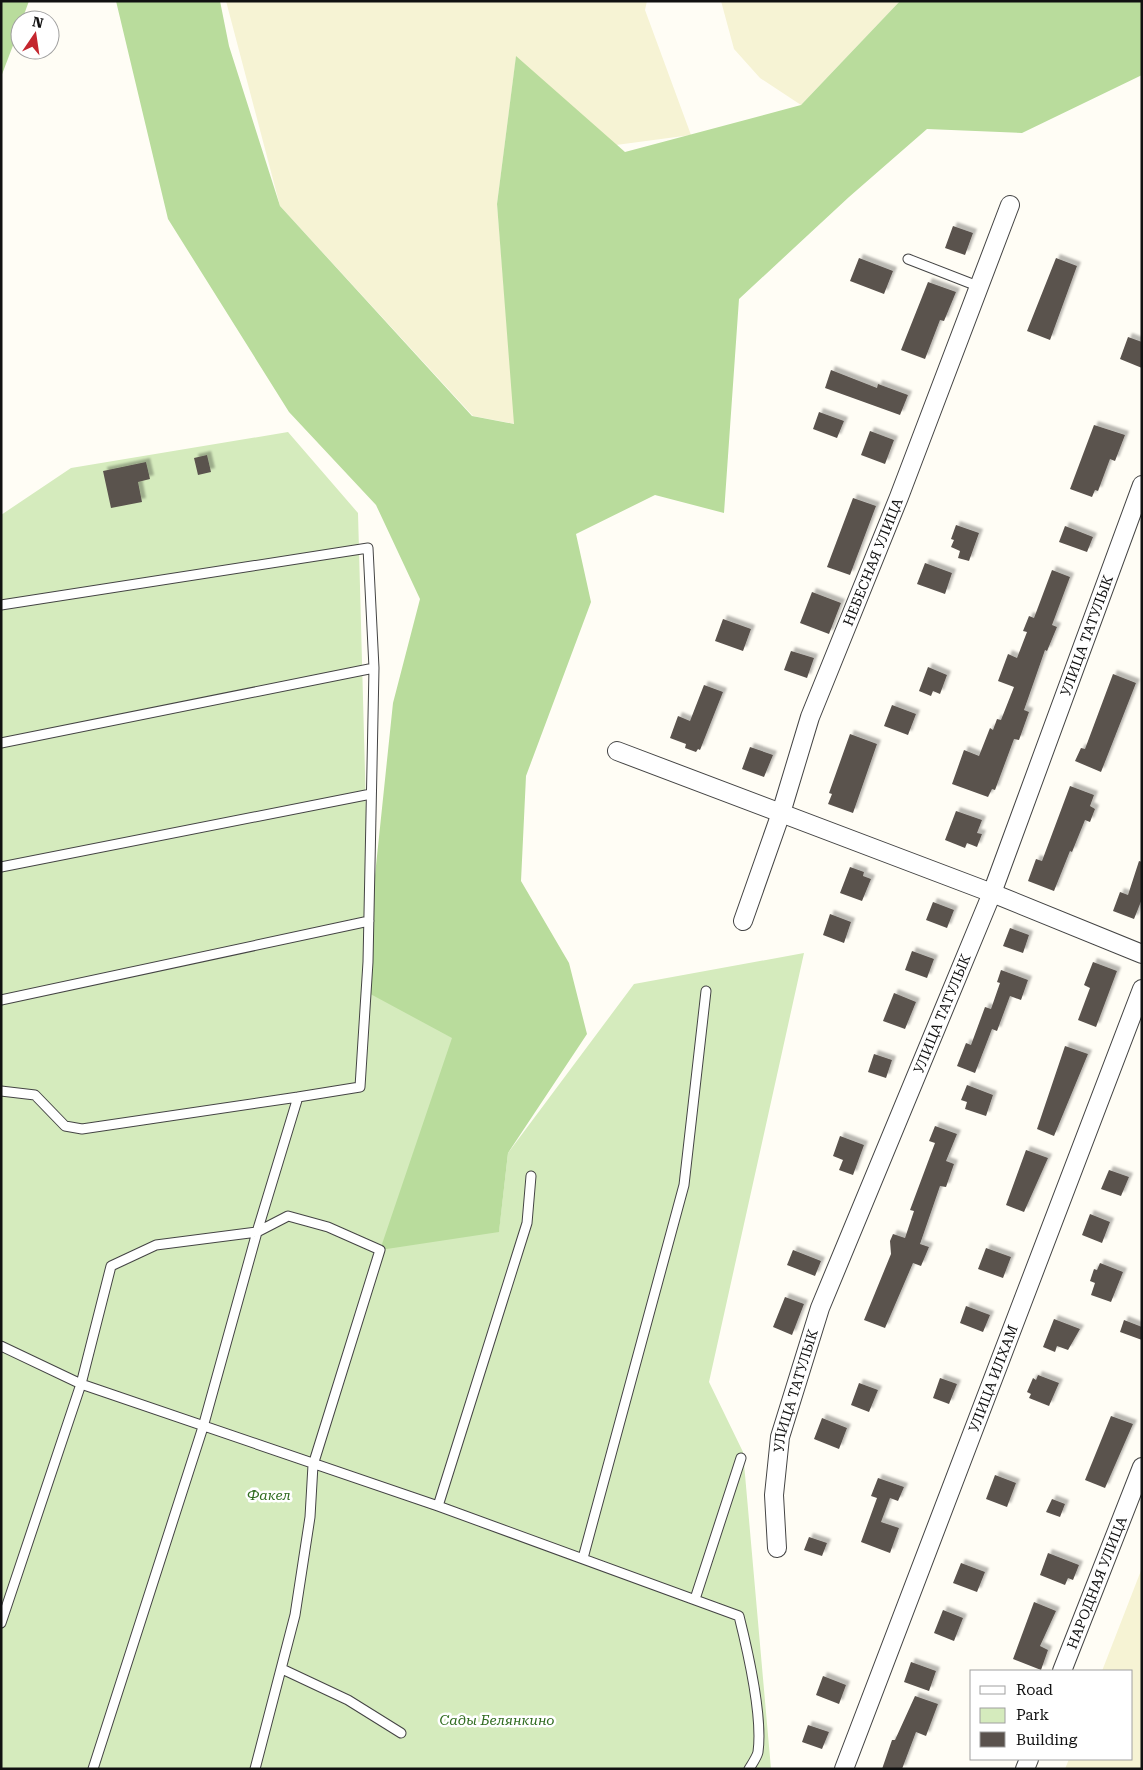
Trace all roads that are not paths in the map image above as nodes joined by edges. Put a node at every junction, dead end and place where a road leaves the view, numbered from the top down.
1 (1010, 205) dead end
2 (908, 259) dead end
3 (980, 287) junction
4 (1142, 485) edge
5 (1, 605) edge
6 (374, 668) junction
7 (1, 743) edge
8 (617, 751) dead end
9 (371, 794) junction
10 (781, 813) junction
11 (1, 867) edge
12 (992, 893) junction
13 (369, 921) junction
14 (743, 921) dead end
15 (1142, 954) edge
16 (1142, 989) edge
17 (706, 991) dead end
18 (1, 1000) edge
19 (1, 1091) edge
20 (298, 1097) junction
21 (531, 1176) dead end
22 (257, 1232) junction
23 (1, 1346) edge
24 (80, 1384) junction
25 (202, 1427) junction
26 (741, 1458) dead end
27 (313, 1465) junction
28 (1142, 1467) edge
29 (438, 1506) junction
30 (777, 1548) dead end
31 (582, 1558) junction
32 (695, 1599) junction
33 (1, 1624) edge
34 (282, 1669) junction
35 (1062, 1670) edge
36 (401, 1734) dead end
37 (93, 1769) edge
38 (255, 1769) edge
39 (749, 1769) edge
40 (844, 1769) edge

1 - 3 street, НЕБЕСНАЯ УЛИЦА
2 - 3 lane
3 - 10 street, НЕБЕСНАЯ УЛИЦА
4 - 12 street, УЛИЦА ТАТУЛЫК
5 - 6 lane
6 - 7 lane
6 - 9 lane
8 - 10 street
9 - 11 lane
9 - 13 lane
10 - 12 street
10 - 14 street, НЕБЕСНАЯ УЛИЦА
12 - 15 street
12 - 30 street, УЛИЦА ТАТУЛЫК
13 - 18 lane
13 - 20 lane
16 - 40 street, УЛИЦА ИЛХАМ
17 - 31 lane
19 - 20 lane
20 - 22 lane
21 - 29 lane
22 - 24 lane
22 - 25 lane
22 - 27 lane
23 - 24 lane
24 - 25 lane
24 - 33 lane
25 - 27 lane
25 - 37 lane
26 - 32 lane
27 - 29 lane
27 - 34 lane
28 - 35 street, НАРОДНАЯ УЛИЦА
29 - 31 lane
31 - 32 lane
32 - 39 lane
34 - 36 lane
34 - 38 lane

